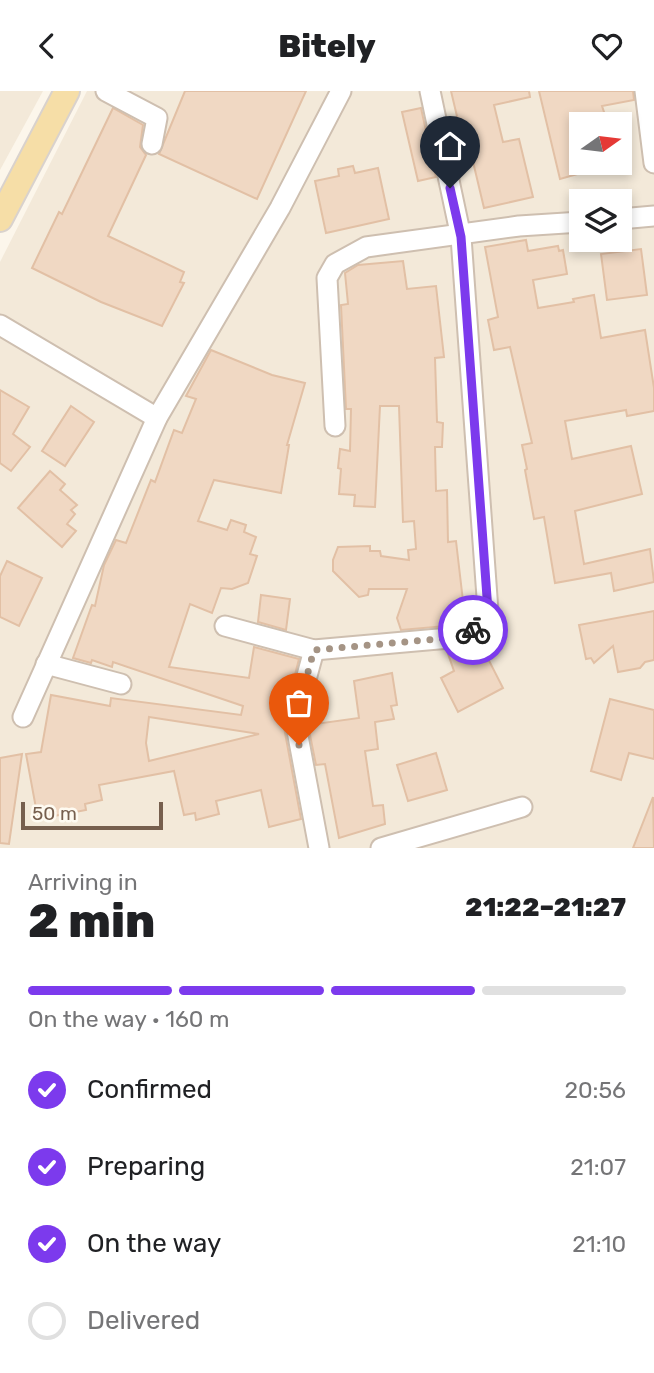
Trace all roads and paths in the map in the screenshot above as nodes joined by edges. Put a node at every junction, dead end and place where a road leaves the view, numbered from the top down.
1 (67, 91) edge
2 (106, 91) edge
3 (341, 91) edge
4 (430, 91) edge
5 (645, 91) edge
6 (152, 144) dead end
7 (654, 163) edge
8 (654, 216) edge
9 (632, 218) edge
10 (0, 219) edge
11 (569, 223) edge
12 (461, 237) junction
13 (0, 325) edge
14 (157, 418) junction
15 (334, 426) dead end
16 (225, 626) dead end
17 (314, 650) junction
18 (47, 664) junction
19 (121, 684) dead end
20 (23, 717) dead end
21 (523, 807) dead end
22 (319, 848) edge
23 (381, 848) edge

1 - 10 main road
2 - 6 street
3 - 14 street
4 - 12 street
5 - 7 street
8 - 9 street
11 - 12 street
12 - 15 street
12 - 17 street
13 - 14 street
14 - 18 street
16 - 17 street
17 - 22 street
18 - 19 street
18 - 20 street
21 - 23 street

